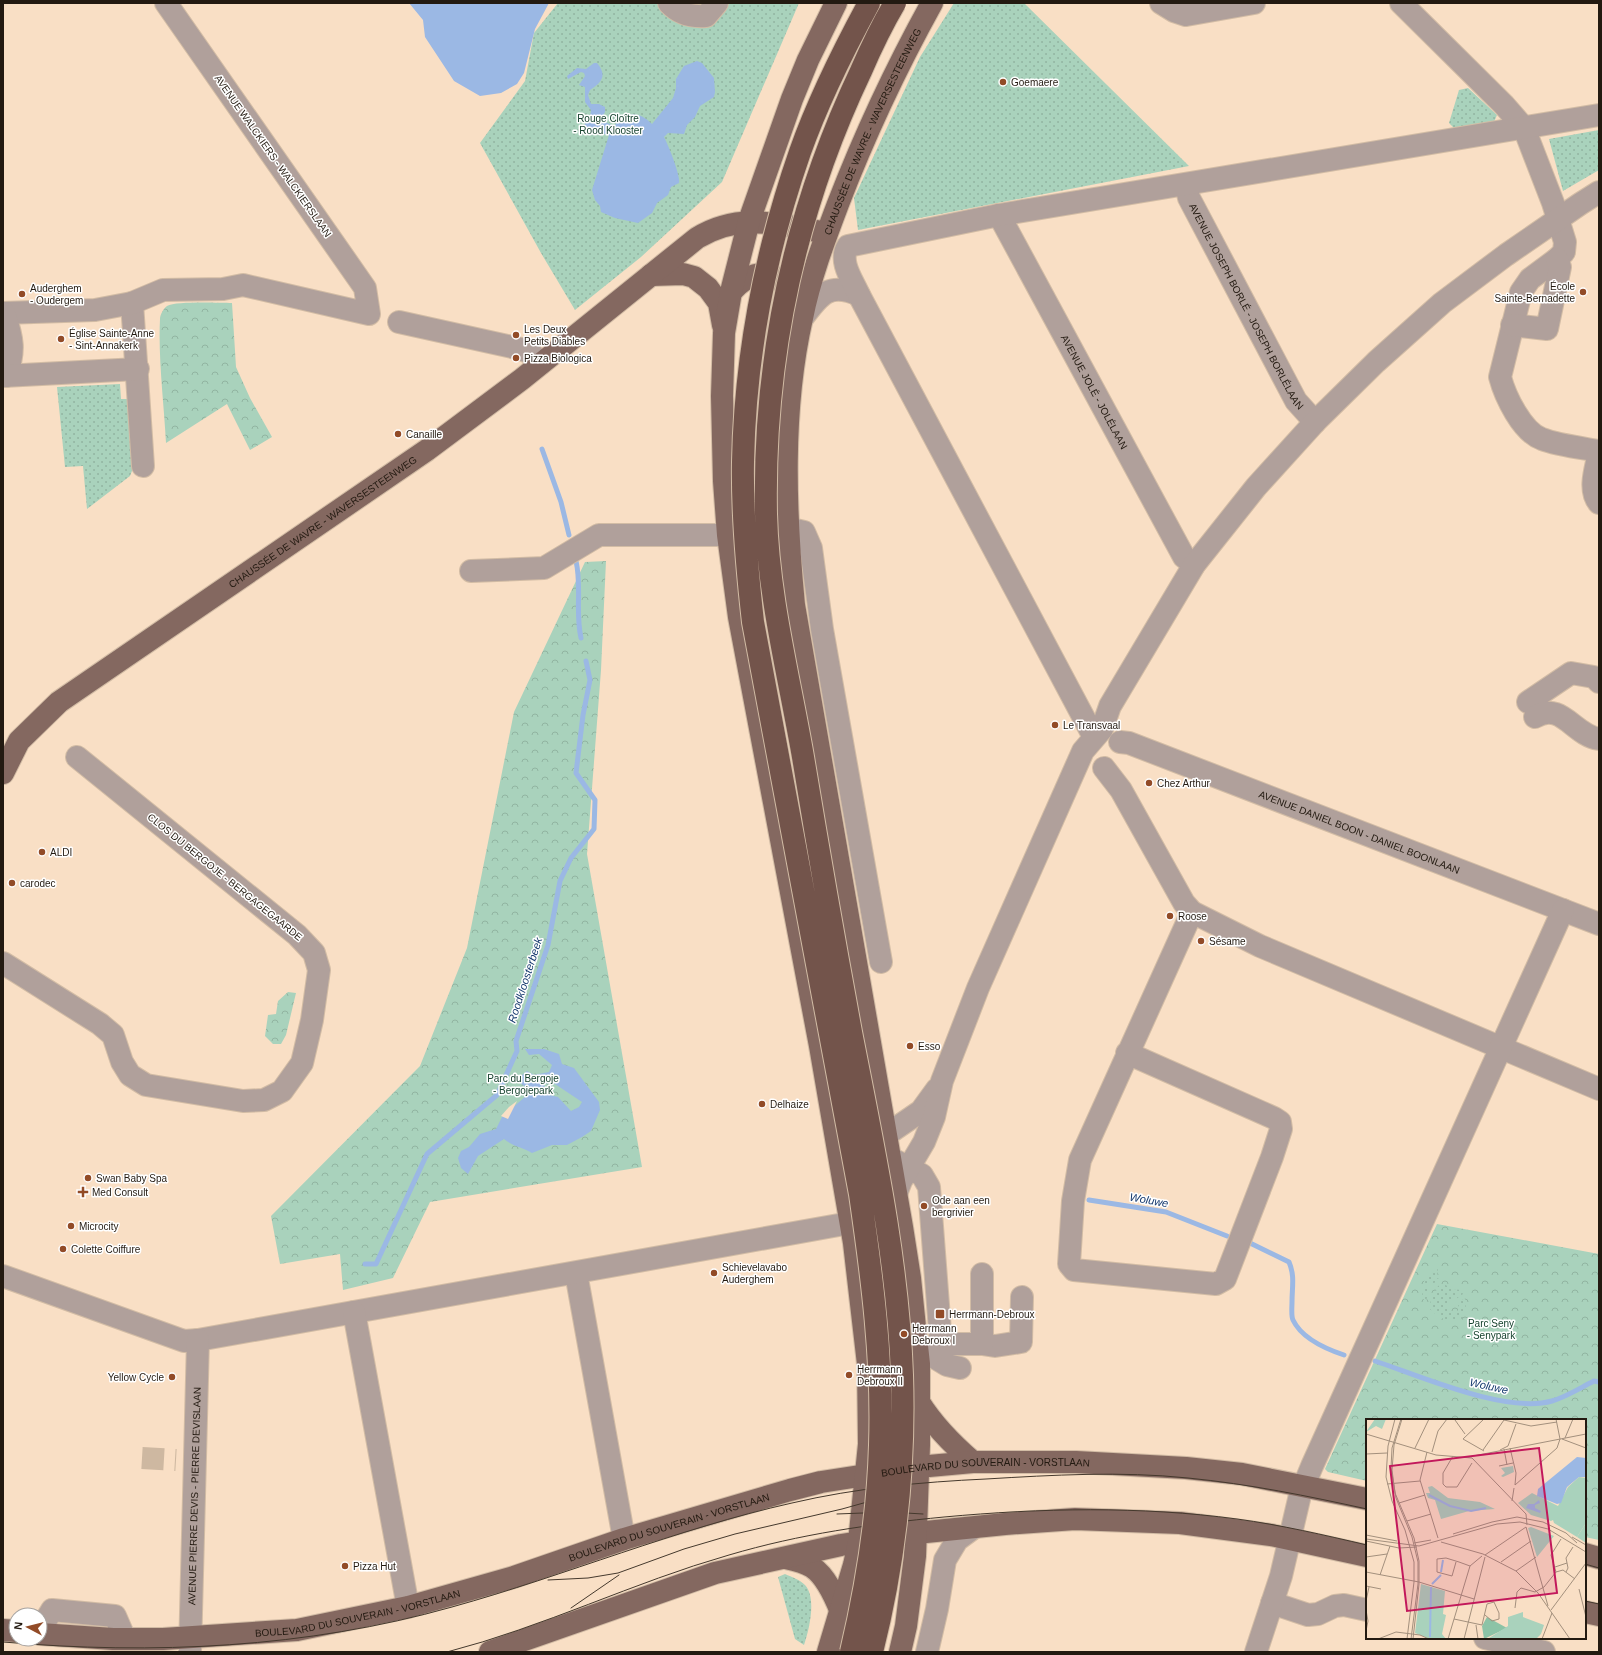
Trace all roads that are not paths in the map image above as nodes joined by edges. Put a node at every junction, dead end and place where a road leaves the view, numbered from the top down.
1 (166, 3) edge
2 (669, 3) edge
3 (717, 3) edge
4 (869, 3) edge
5 (895, 3) edge
6 (932, 3) edge
7 (1161, 3) edge
8 (1254, 3) edge
9 (1401, 3) edge
10 (833, 5) edge
11 (1599, 115) edge
12 (1524, 128) junction
13 (1186, 185) junction
14 (1599, 192) edge
15 (999, 215) junction
16 (1558, 219) junction
17 (749, 221) junction
18 (826, 233) junction
19 (1557, 260) junction
20 (651, 275) junction
21 (731, 292) junction
22 (859, 295) junction
23 (132, 303) junction
24 (4, 313) edge
25 (801, 320) junction
26 (399, 322) dead end
27 (1512, 324) junction
28 (724, 333) junction
29 (540, 364) junction
30 (138, 369) junction
31 (4, 376) edge
32 (1315, 422) junction
33 (1599, 452) edge
34 (143, 466) dead end
35 (1599, 503) edge
36 (787, 528) junction
37 (728, 535) junction
38 (1194, 565) junction
39 (471, 571) dead end
40 (1599, 682) edge
41 (1599, 739) edge
42 (1101, 748) junction
43 (8, 749) edge
44 (77, 757) dead end
45 (3, 773) edge
46 (1563, 910) junction
47 (1192, 912) junction
48 (1599, 924) edge
49 (881, 962) dead end
50 (3, 963) edge
51 (1501, 1048) junction
52 (1128, 1053) junction
53 (942, 1081) junction
54 (1599, 1089) edge
55 (886, 1135) junction
56 (899, 1163) junction
57 (842, 1174) junction
58 (850, 1223) junction
59 (576, 1273) junction
60 (982, 1274) dead end
61 (3, 1276) edge
62 (1022, 1297) dead end
63 (354, 1312) junction
64 (198, 1340) junction
65 (982, 1344) junction
66 (930, 1354) junction
67 (960, 1368) dead end
68 (919, 1402) junction
69 (974, 1462) junction
70 (918, 1467) junction
71 (867, 1475) junction
72 (1304, 1485) junction
73 (1366, 1499) edge
74 (972, 1528) junction
75 (916, 1534) junction
76 (1290, 1539) junction
77 (624, 1540) junction
78 (859, 1542) junction
79 (1586, 1554) edge
80 (1366, 1556) edge
81 (784, 1557) junction
82 (1599, 1558) edge
83 (1272, 1604) junction
84 (408, 1607) junction
85 (1366, 1610) edge
86 (841, 1612) junction
87 (1586, 1612) edge
88 (1599, 1615) edge
89 (48, 1617) edge
90 (906, 1626) junction
91 (48, 1634) edge
92 (124, 1639) junction
93 (1489, 1639) edge
94 (190, 1644) edge
95 (490, 1652) edge
96 (828, 1652) edge
97 (851, 1652) edge
98 (872, 1652) edge
99 (900, 1652) edge
100 (927, 1652) edge
101 (1256, 1652) edge
102 (1544, 1652) edge

1 - 23 street, AVENUE WALCKIERS - WALCKIERSLAAN
2 - 3 street
4 - 97 highway, bridge
5 - 98 highway, bridge
6 - 18 main road, CHAUSSÉE DE WAVRE - WAVERSESTEENWEG
7 - 8 street
9 - 12 street
10 - 17 main road
11 - 12 street
12 - 13 street
12 - 16 street
13 - 15 street
13 - 32 street, AVENUE JOSEPH BORLÉ - JOSEPH BORLÉLAAN
14 - 16 street
15 - 22 street
15 - 38 street, AVENUE JOLÉ - JOLÉLAAN
16 - 19 street
16 - 32 street
17 - 18 main road, CHAUSSÉE DE WAVRE - WAVERSESTEENWEG
17 - 20 main road, CHAUSSÉE DE WAVRE - WAVERSESTEENWEG
17 - 21 main road
18 - 25 main road
19 - 27 street
19 - 27 street
20 - 28 main road
20 - 29 main road, CHAUSSÉE DE WAVRE - WAVERSESTEENWEG
21 - 25 main road
21 - 28 main road
22 - 25 street
22 - 42 street
23 - 24 street
23 - 30 street
24 - 31 street
25 - 36 main road
26 - 29 street
27 - 33 street
28 - 37 main road
29 - 43 main road, CHAUSSÉE DE WAVRE - WAVERSESTEENWEG
30 - 31 street
30 - 34 street
32 - 38 street
33 - 35 street
36 - 49 street
36 - 55 main road
37 - 39 street
37 - 57 main road
38 - 42 street
40 - 41 street
42 - 46 street, AVENUE DANIEL BOON - DANIEL BOONLAAN
42 - 47 street
42 - 53 street
43 - 45 main road, CHAUSSÉE DE WAVRE - WAVERSESTEENWEG
44 - 50 street, CLOS DU BERGOJE - BERGAGEGAARDE
46 - 48 street, AVENUE DANIEL BOON - DANIEL BOONLAAN
46 - 51 street
47 - 51 street
47 - 52 street
51 - 54 street
51 - 72 street
52 - 52 street
53 - 55 street
53 - 56 street
55 - 56 main road
55 - 57 main road
56 - 66 main road
56 - 66 street
57 - 58 main road
58 - 59 street
58 - 71 main road
59 - 63 street
59 - 77 street
60 - 65 street
61 - 64 street
62 - 65 street
63 - 64 street
63 - 84 street
64 - 94 street, AVENUE PIERRE DEVIS - PIERRE DEVISLAAN
65 - 66 street
66 - 67 street
66 - 68 main road
68 - 69 main road
68 - 70 main road
69 - 70 main road, BOULEVARD DU SOUVERAIN - VORSTLAAN
69 - 72 main road, BOULEVARD DU SOUVERAIN - VORSTLAAN
70 - 71 main road, BOULEVARD DU SOUVERAIN - VORSTLAAN
70 - 75 main road
71 - 77 main road, BOULEVARD DU SOUVERAIN - VORSTLAAN
71 - 78 main road
72 - 73 main road, BOULEVARD DU SOUVERAIN - VORSTLAAN
72 - 76 street
74 - 75 main road
74 - 76 main road
74 - 100 street
75 - 78 main road
75 - 90 main road
76 - 80 main road
76 - 83 street
77 - 84 main road, BOULEVARD DU SOUVERAIN - VORSTLAAN
78 - 81 main road
78 - 86 main road
79 - 82 main road
81 - 86 main road
81 - 95 main road
83 - 85 street
83 - 101 street
84 - 94 main road, BOULEVARD DU SOUVERAIN - VORSTLAAN
86 - 90 main road
86 - 96 main road
87 - 88 main road
89 - 92 street
90 - 99 main road
91 - 92 main road, BOULEVARD DU SOUVERAIN - VORSTLAAN
92 - 94 main road, BOULEVARD DU SOUVERAIN - VORSTLAAN
93 - 102 street

